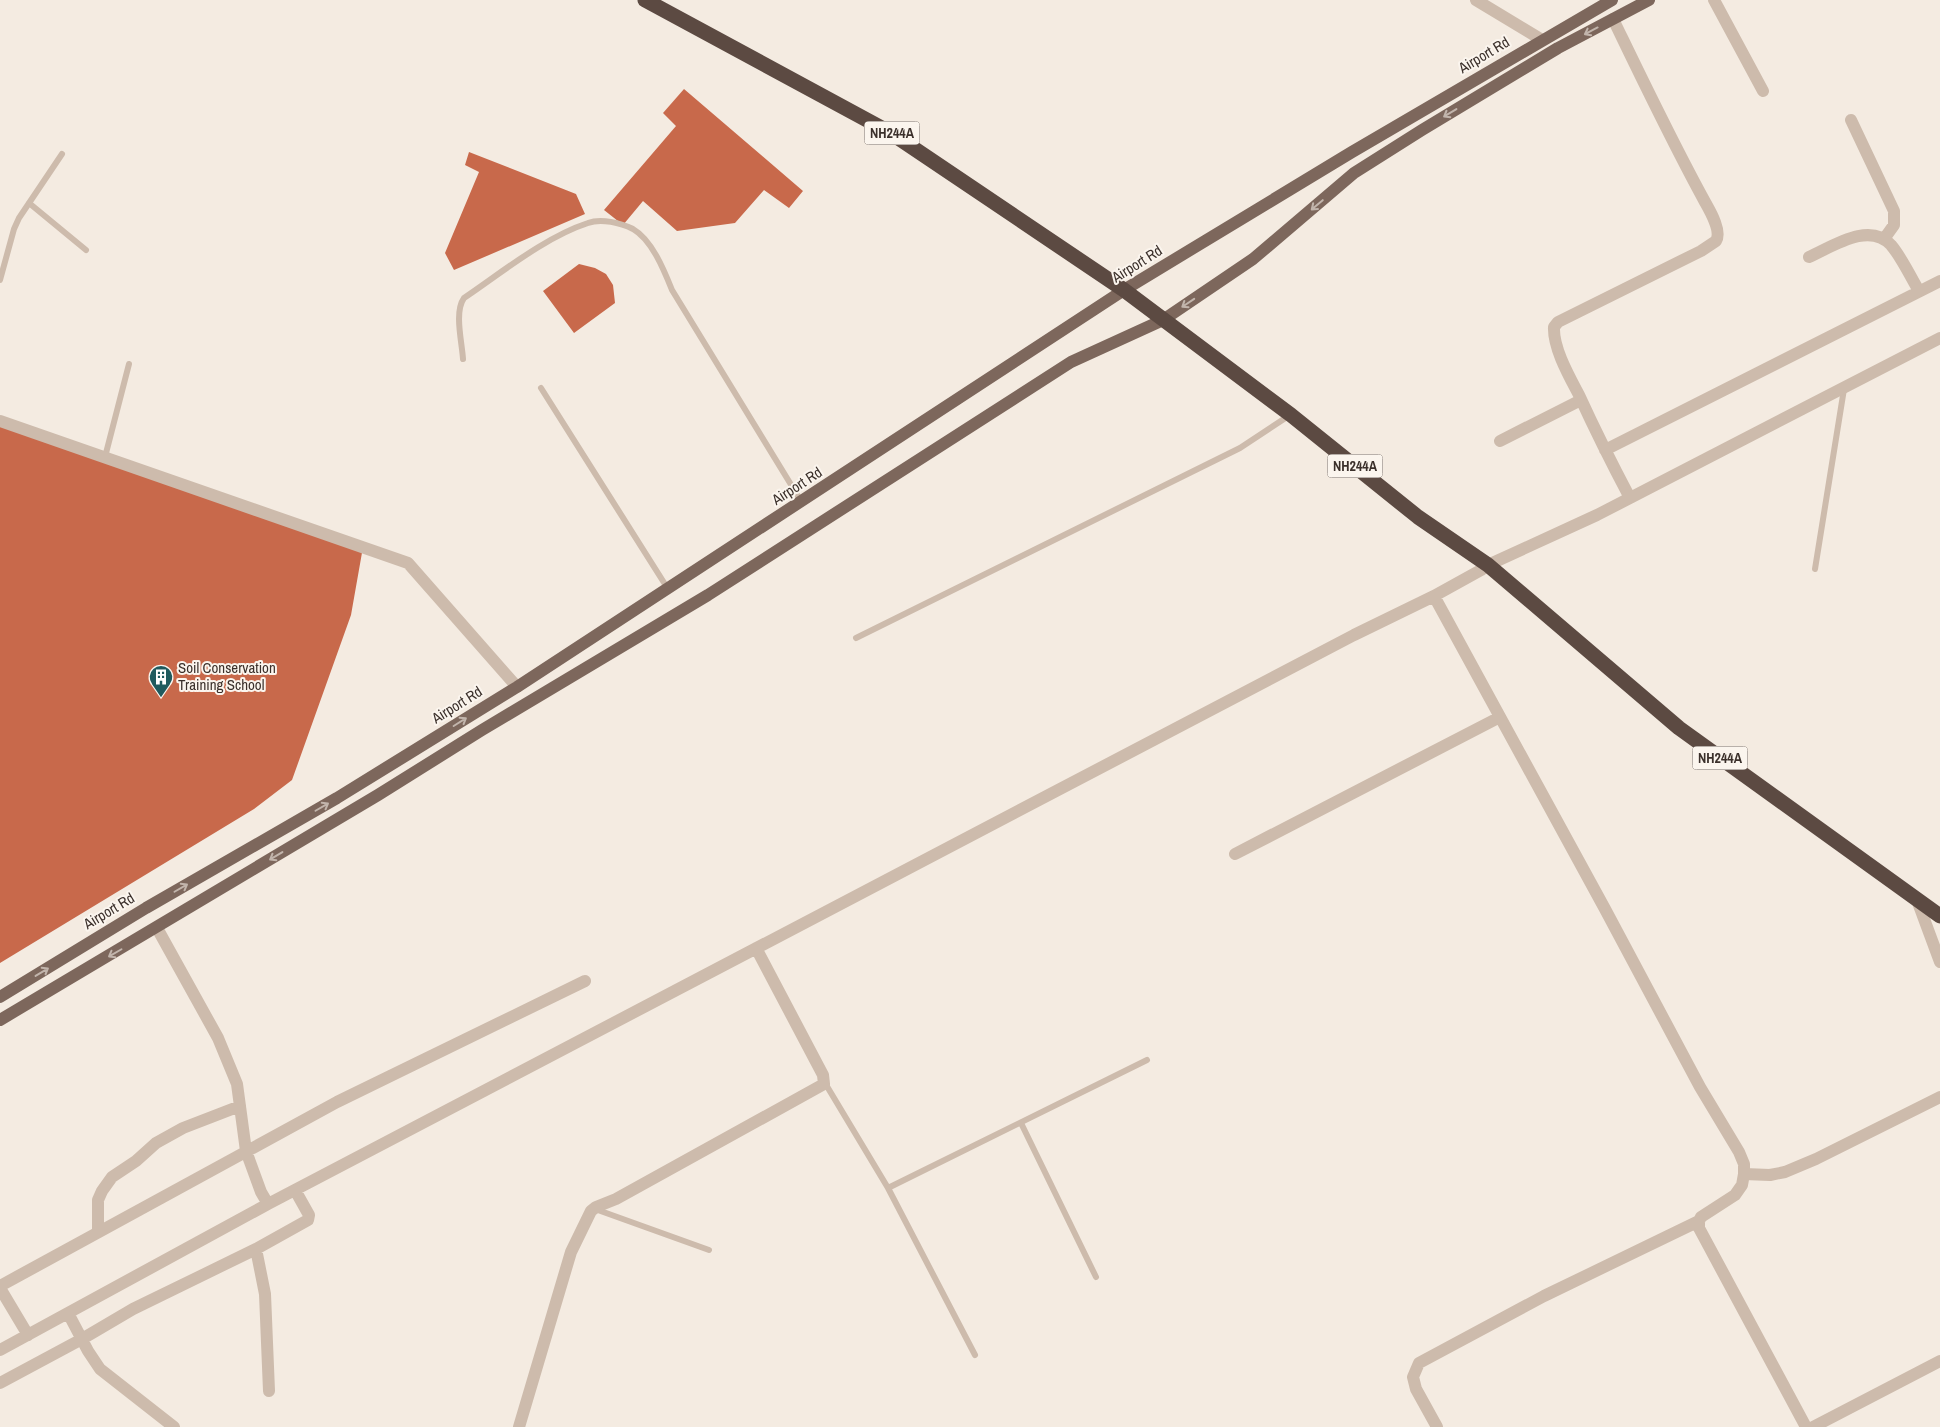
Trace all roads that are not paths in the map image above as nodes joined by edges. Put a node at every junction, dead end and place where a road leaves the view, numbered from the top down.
1 (645, 0) edge
2 (1476, 0) edge
3 (1612, 0) edge
4 (1649, 0) edge
5 (1714, 0) edge
6 (1614, 19) junction
7 (1542, 40) junction
8 (1763, 91) dead end
9 (1850, 120) dead end
10 (62, 154) dead end
11 (29, 203) junction
12 (1884, 239) junction
13 (86, 250) dead end
14 (1809, 256) dead end
15 (0, 280) edge
16 (1940, 281) edge
17 (1124, 290) junction
18 (1920, 291) junction
19 (1163, 320) junction
20 (1940, 338) edge
21 (463, 359) dead end
22 (129, 364) dead end
23 (541, 388) dead end
24 (1844, 389) junction
25 (1581, 400) junction
26 (1291, 415) junction
27 (0, 421) edge
28 (1500, 441) dead end
29 (1605, 450) junction
30 (105, 457) junction
31 (1630, 498) junction
32 (802, 502) junction
33 (1488, 564) junction
34 (1815, 569) dead end
35 (668, 589) junction
36 (1434, 596) junction
37 (856, 638) dead end
38 (517, 687) junction
39 (1500, 717) junction
40 (1235, 854) dead end
41 (1917, 900) junction
42 (1940, 916) edge
43 (157, 928) junction
44 (756, 948) junction
45 (1940, 962) edge
46 (584, 981) dead end
47 (0, 997) edge
48 (0, 1020) edge
49 (1147, 1060) dead end
50 (824, 1082) junction
51 (1940, 1097) edge
52 (240, 1106) junction
53 (1022, 1123) junction
54 (246, 1151) junction
55 (1744, 1174) junction
56 (888, 1188) junction
57 (295, 1190) junction
58 (268, 1204) junction
59 (594, 1209) junction
60 (1698, 1221) junction
61 (98, 1232) junction
62 (256, 1249) junction
63 (709, 1250) dead end
64 (1096, 1277) dead end
65 (2, 1290) edge
66 (68, 1313) junction
67 (28, 1335) junction
68 (82, 1339) junction
69 (0, 1350) edge
70 (975, 1355) dead end
71 (1940, 1361) edge
72 (0, 1382) edge
73 (269, 1391) dead end
74 (174, 1427) edge
75 (519, 1427) edge
76 (1437, 1427) edge
77 (1806, 1427) edge
78 (1813, 1427) edge

1 - 17 highway, NH244A
2 - 7 street
3 - 7 main road, Airport Rd
4 - 6 main road
5 - 8 street
6 -> 19 main road
6 - 25 street
7 - 17 main road, Airport Rd
9 - 12 street
10 - 11 lane
11 - 13 lane
11 - 15 lane
12 - 14 street
12 - 18 street
16 - 18 street
17 - 19 highway, NH244A
17 - 32 main road, Airport Rd
18 - 29 street
19 - 26 highway, NH244A
19 -> 43 main road
20 - 24 street
21 - 32 lane
22 - 30 lane
23 - 35 lane
24 - 31 street
24 - 34 lane
25 - 28 street
25 - 29 street
26 - 33 highway, NH244A
26 - 37 lane
27 - 30 street
29 - 31 street
30 - 38 street
31 - 33 street
32 - 35 main road, Airport Rd
33 - 36 street
33 - 41 highway, NH244A
35 - 38 main road, Airport Rd
36 - 39 street
36 - 44 street
47 -> 38 main road, Airport Rd
39 - 40 street
39 - 55 street
41 - 42 highway, NH244A
41 - 45 street
43 -> 48 main road
43 - 52 street
44 - 50 street
44 - 57 street
46 - 54 street
49 - 53 lane
50 - 56 lane
50 - 59 street
51 - 55 street
52 - 54 street
52 - 61 street
53 - 56 lane
53 - 64 lane
54 - 58 street
54 - 61 street
55 - 60 street
56 - 70 lane
57 - 58 street
57 - 62 street
58 - 66 street
59 - 63 lane
59 - 75 street
60 - 76 street
60 - 77 street
61 - 65 street
62 - 68 street
62 - 73 street
65 - 67 street
66 - 67 street
66 - 68 street
67 - 69 street
68 - 72 street
68 - 74 street
71 - 78 street

